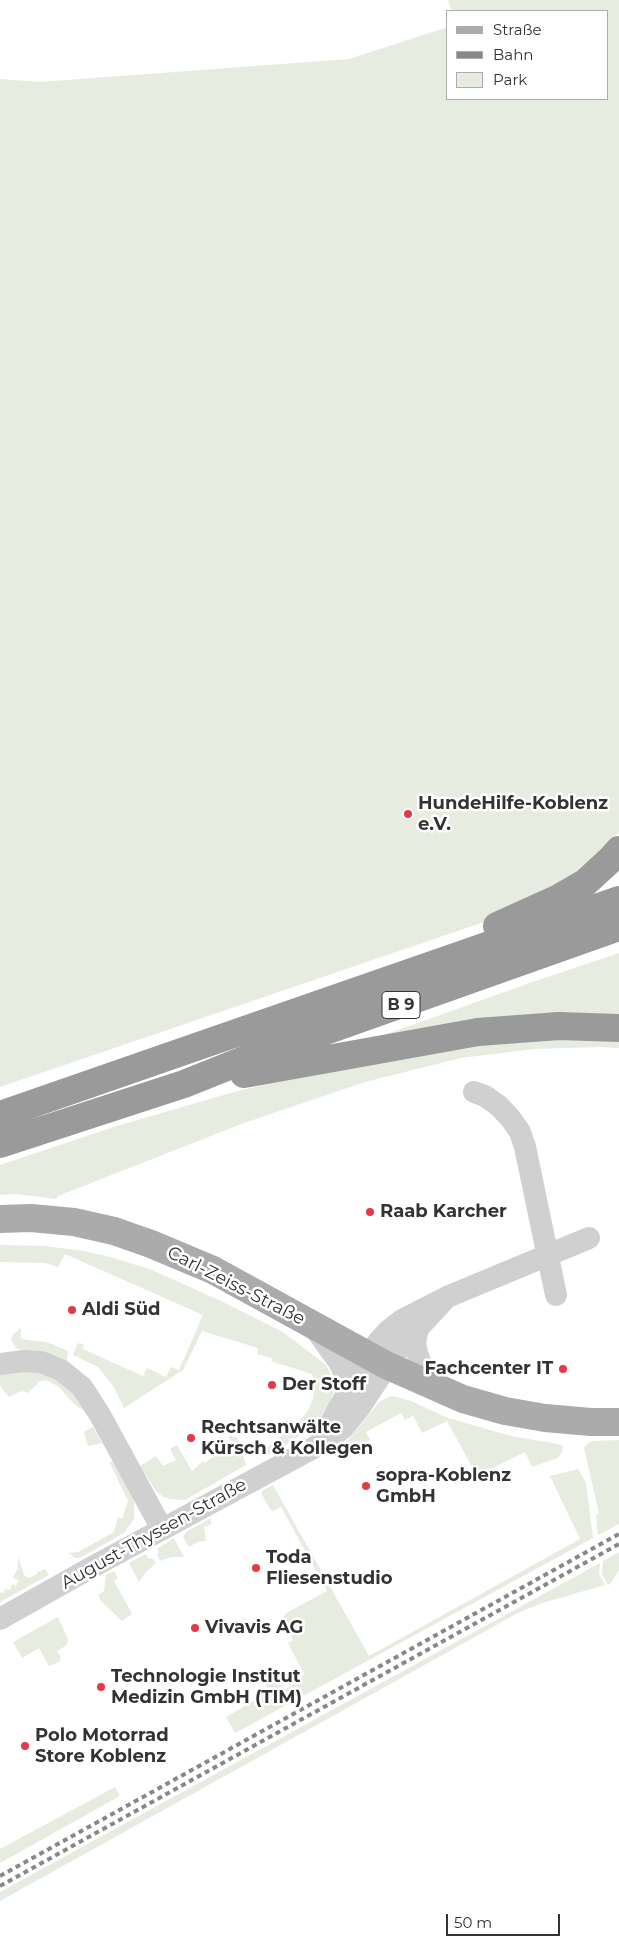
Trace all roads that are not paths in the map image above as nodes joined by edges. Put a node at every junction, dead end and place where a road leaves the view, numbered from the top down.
1 (619, 850) edge
2 (619, 900) edge
3 (619, 927) edge
4 (427, 967) junction
5 (619, 1028) edge
6 (184, 1084) junction
7 (474, 1092) dead end
8 (0, 1115) edge
9 (0, 1144) edge
10 (0, 1219) edge
11 (589, 1238) dead end
12 (547, 1256) junction
13 (556, 1296) dead end
14 (447, 1297) junction
15 (312, 1324) junction
16 (418, 1328) junction
17 (377, 1360) junction
18 (0, 1364) edge
19 (429, 1385) junction
20 (351, 1387) junction
21 (619, 1422) edge
22 (308, 1450) junction
23 (162, 1529) junction
24 (0, 1619) edge

1 - 4 highway
2 - 4 highway, B 9
3 - 6 highway, B 9
4 - 8 highway, B 9
5 - 6 highway
6 - 9 highway, B 9
7 - 12 street
10 - 15 main road, Carl-Zeiss-Straße
11 - 12 street
12 - 13 street
12 - 14 street
14 - 16 street
14 - 17 street
15 - 17 main road, Carl-Zeiss-Straße
15 - 20 street
16 - 17 street
16 - 19 street
17 - 19 main road, Carl-Zeiss-Straße
17 - 20 street, August-Thyssen-Straße
17 - 22 street, August-Thyssen-Straße
18 - 23 street
19 - 21 main road, Carl-Zeiss-Straße
20 - 22 street, August-Thyssen-Straße
22 - 23 street, August-Thyssen-Straße
23 - 24 street, August-Thyssen-Straße

